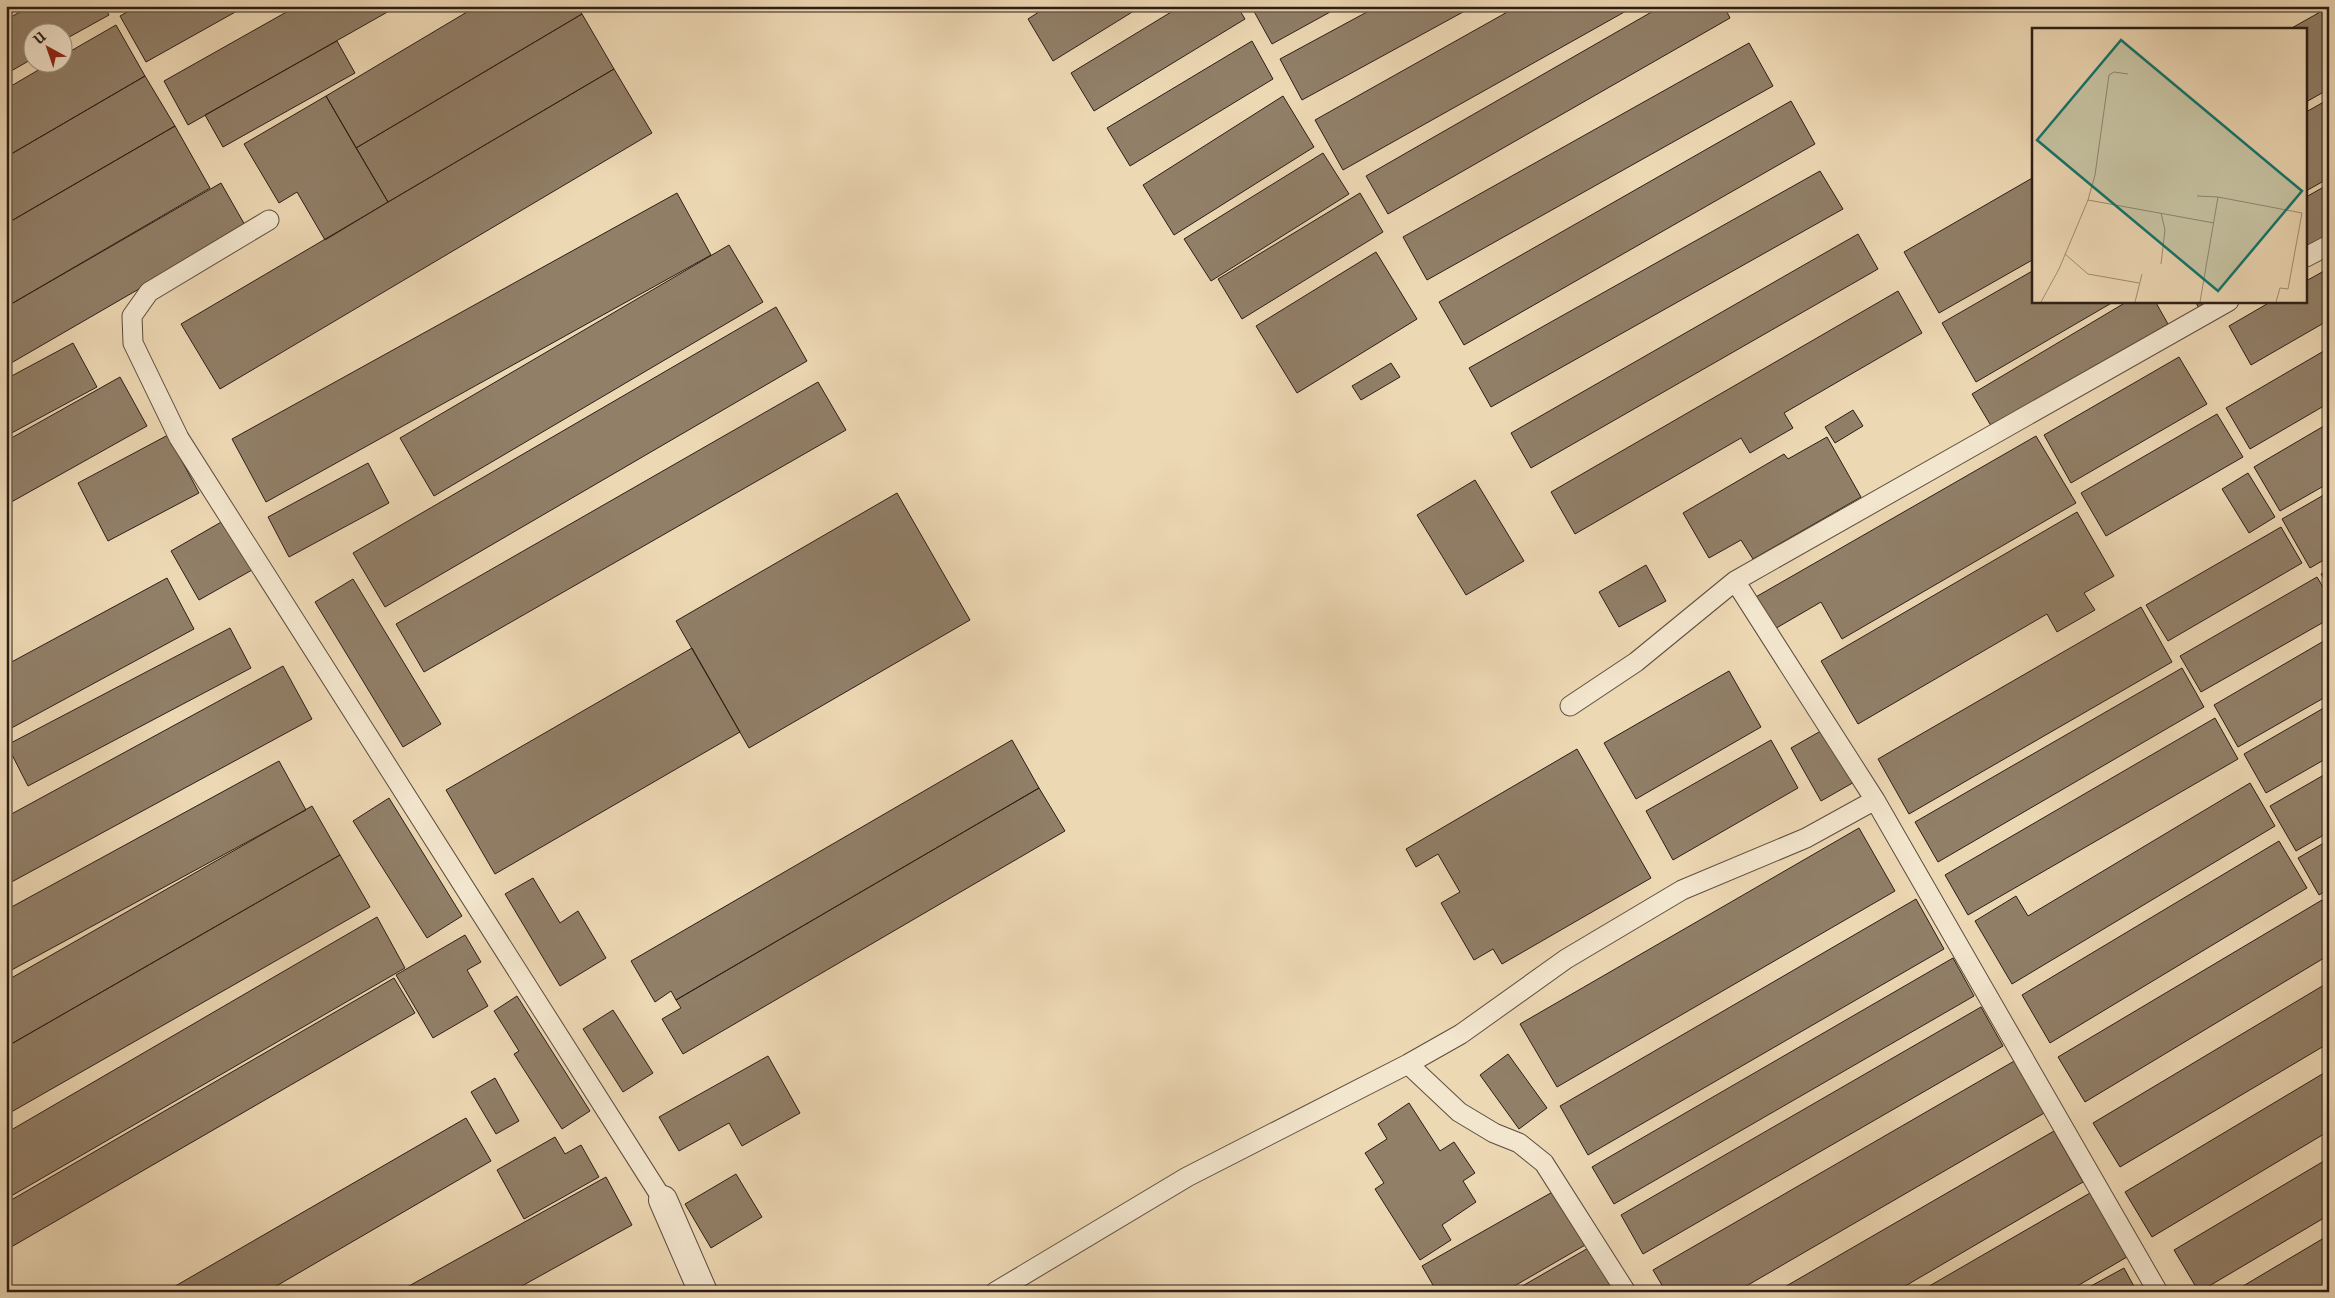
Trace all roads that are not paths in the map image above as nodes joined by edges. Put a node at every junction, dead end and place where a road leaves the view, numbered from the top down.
1 (269, 220) dead end
2 (2329, 245) edge
3 (2308, 256) edge
4 (2227, 302) edge
5 (1735, 581) junction
6 (1570, 706) dead end
7 (1875, 800) junction
8 (1408, 1064) junction
9 (663, 1200) joint
10 (703, 1292) edge
11 (995, 1292) edge
12 (1626, 1292) edge
13 (2158, 1292) edge

1 - 9 lane
2 - 3 lane
4 - 5 lane
5 - 6 lane
5 - 7 lane
7 - 8 lane
7 - 13 lane
8 - 11 lane
8 - 12 lane
9 - 10 street

